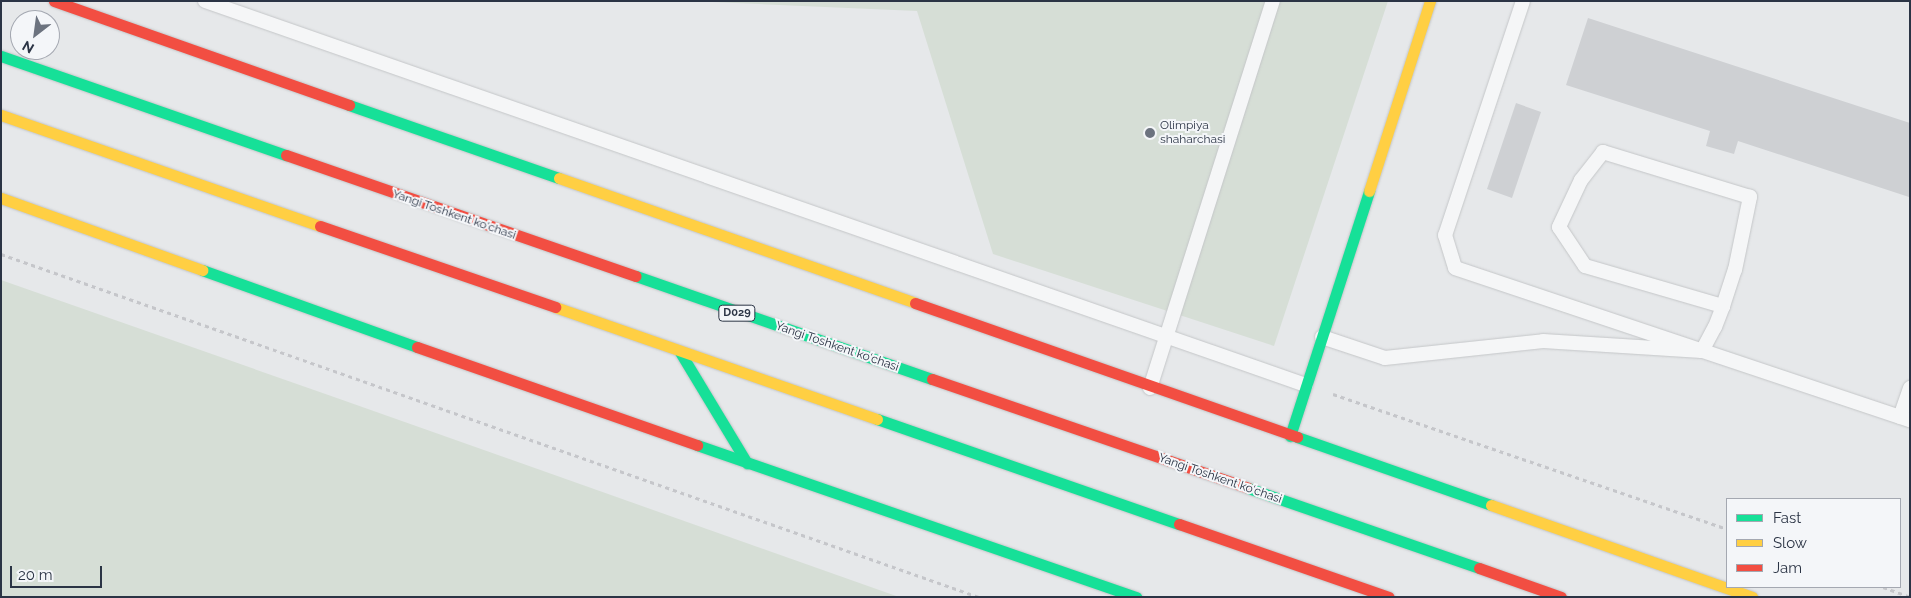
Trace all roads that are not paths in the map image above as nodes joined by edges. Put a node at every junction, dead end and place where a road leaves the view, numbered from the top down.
1 (54, 1) edge
2 (204, 1) edge
3 (1273, 1) edge
4 (1430, 1) edge
5 (1523, 1) edge
6 (1, 56) edge
7 (1, 115) edge
8 (1, 198) edge
9 (1723, 306) junction
10 (1166, 337) junction
11 (1322, 337) junction
12 (1702, 351) junction
13 (680, 352) junction
14 (1306, 386) junction
15 (1150, 388) junction
16 (1910, 388) edge
17 (1905, 418) edge
18 (1290, 436) junction
19 (747, 463) junction
20 (1726, 588) edge
21 (1726, 588) edge
22 (1136, 597) edge
23 (1389, 597) edge
24 (1561, 597) edge
25 (1752, 597) edge

1 - 15 main road
2 - 10 lane
3 - 10 lane
4 - 11 main road
5 - 12 lane
6 - 24 main road, Yangi Toshkent ko‘chasi / D029
7 - 13 main road
8 - 19 main road
9 - 9 lane
9 - 12 lane
10 - 14 lane
10 - 15 lane
11 - 12 lane
11 - 14 main road
12 - 17 lane
13 - 19 main road
13 - 23 main road
14 - 18 main road
15 - 18 main road
16 - 17 lane
18 - 21 main road
19 - 22 main road
20 - 25 main road

